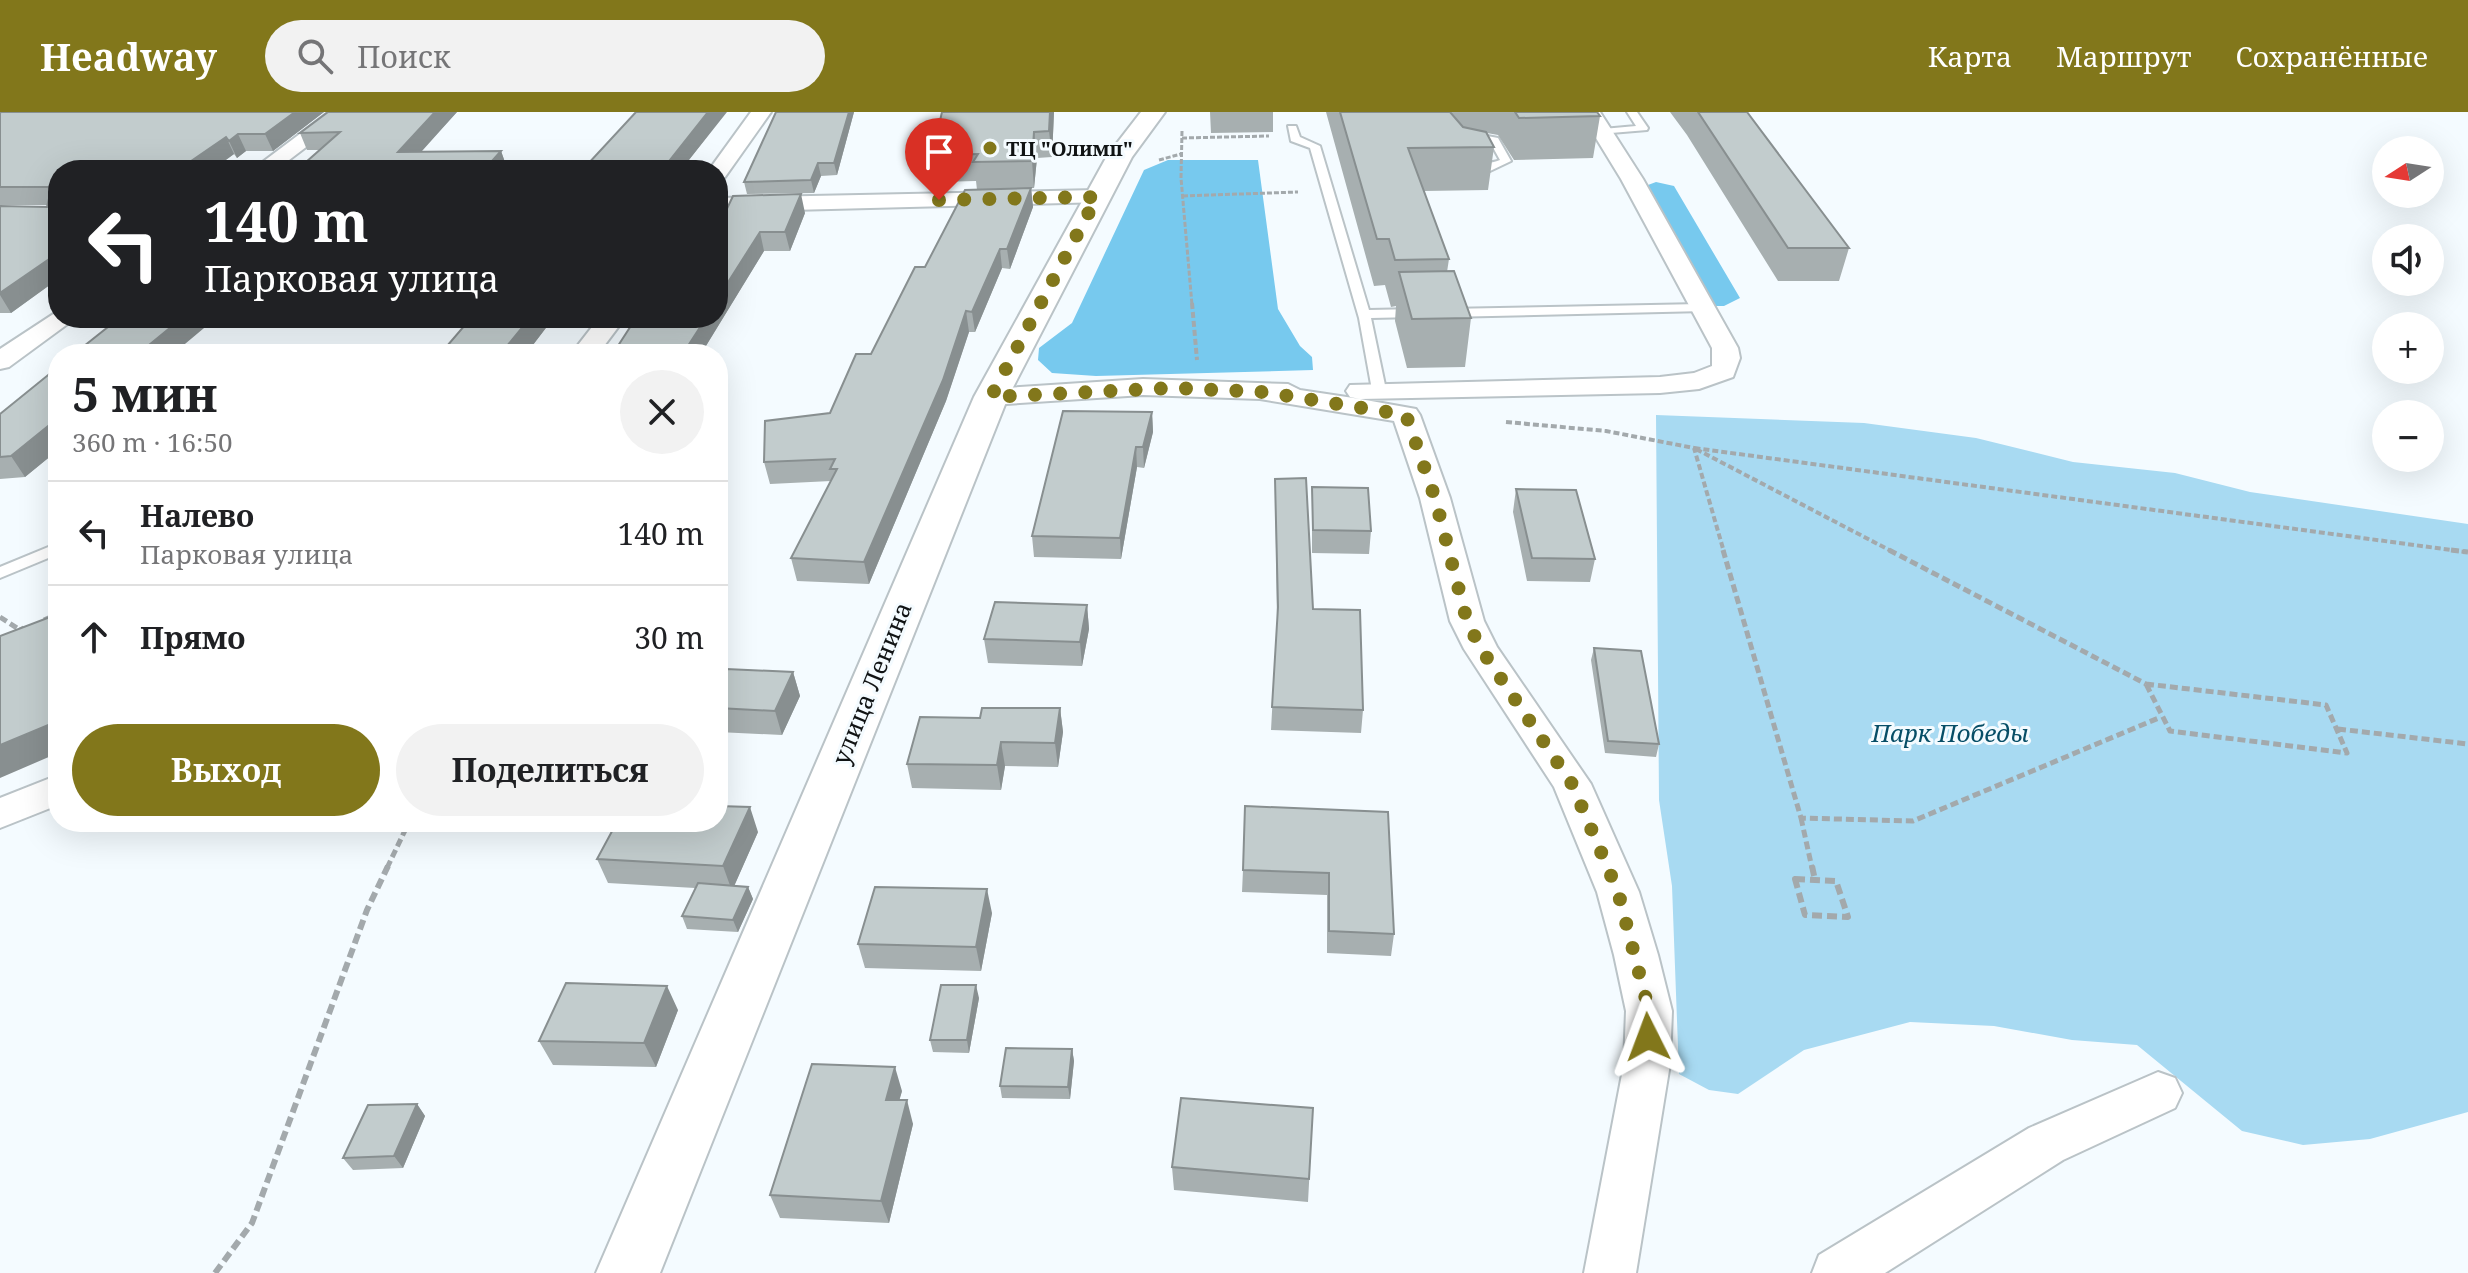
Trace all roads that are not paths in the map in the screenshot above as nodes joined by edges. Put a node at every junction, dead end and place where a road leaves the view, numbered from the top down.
1 (342, 112) edge
2 (761, 112) edge
3 (1153, 112) edge
4 (1590, 112) edge
5 (1632, 112) edge
6 (1291, 124) edge
7 (1603, 132) junction
8 (1455, 135) edge
9 (1457, 159) edge
10 (277, 160) edge
11 (727, 160) edge
12 (1097, 197) junction
13 (728, 205) edge
14 (1702, 311) junction
15 (1364, 314) junction
16 (48, 327) edge
17 (604, 328) edge
18 (592, 344) edge
19 (0, 361) edge
20 (1379, 390) junction
21 (1264, 392) junction
22 (991, 397) junction
23 (48, 552) edge
24 (0, 573) edge
25 (48, 793) edge
26 (0, 814) edge
27 (2158, 1093) dead end
28 (628, 1273) edge
29 (1610, 1273) edge
30 (1838, 1273) edge

1 - 10 street
2 - 11 street
3 - 12 street, улица Ленина
4 - 7 street
5 - 7 lane
6 - 15 lane
7 - 14 street
8 - 9 lane
12 - 13 street
12 - 22 street, улица Ленина
14 - 15 lane
14 - 20 street
15 - 20 lane
16 - 19 street
17 - 18 street
20 - 21 street
21 - 22 street
21 - 29 street
22 - 28 street, улица Ленина
23 - 24 lane
25 - 26 street
27 - 30 street

